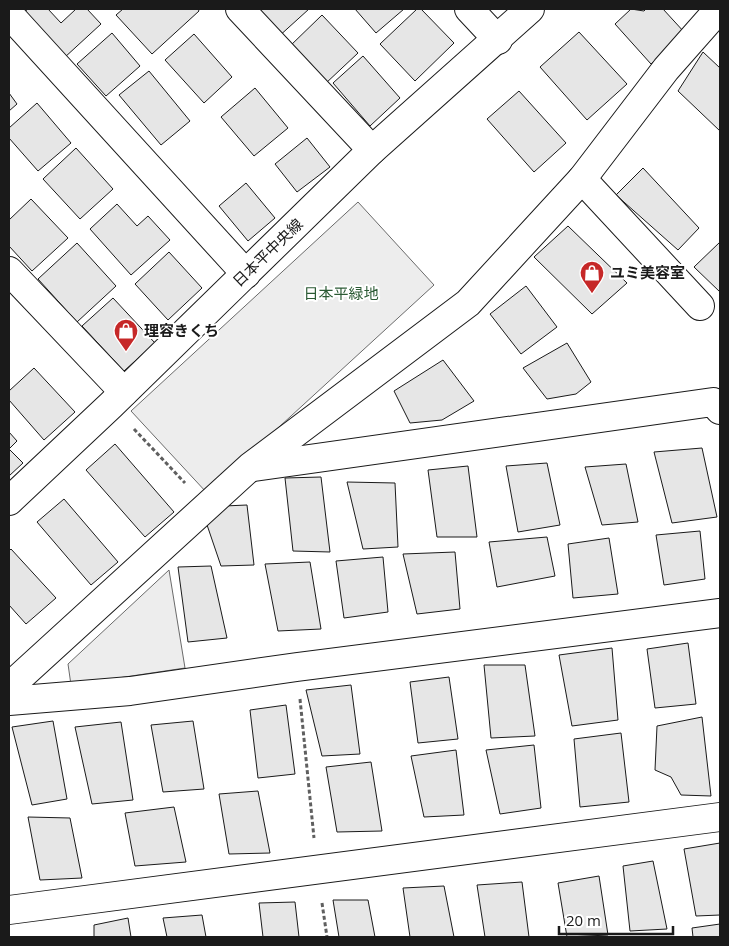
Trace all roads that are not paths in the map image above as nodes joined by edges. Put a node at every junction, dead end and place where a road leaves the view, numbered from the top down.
1 (240, 9) edge
2 (469, 9) edge
3 (530, 9) edge
4 (719, 9) edge
5 (9, 14) edge
6 (498, 40) junction
7 (372, 150) junction
8 (582, 179) junction
9 (9, 271) edge
10 (246, 274) junction
11 (700, 306) dead end
12 (118, 398) junction
13 (720, 410) edge
14 (250, 467) junction
15 (9, 501) edge
16 (720, 613) edge
17 (9, 686) edge
18 (9, 701) edge
19 (720, 817) edge
20 (9, 910) edge

1 - 7 street
2 - 6 street
3 - 6 street, 日本平中央線
4 - 8 street
5 - 10 street
6 - 7 street, 日本平中央線
7 - 10 street, 日本平中央線
8 - 11 street
8 - 14 street
9 - 12 street
10 - 12 street, 日本平中央線
12 - 15 street, 日本平中央線
13 - 14 street
14 - 17 street
16 - 18 street
19 - 20 street

